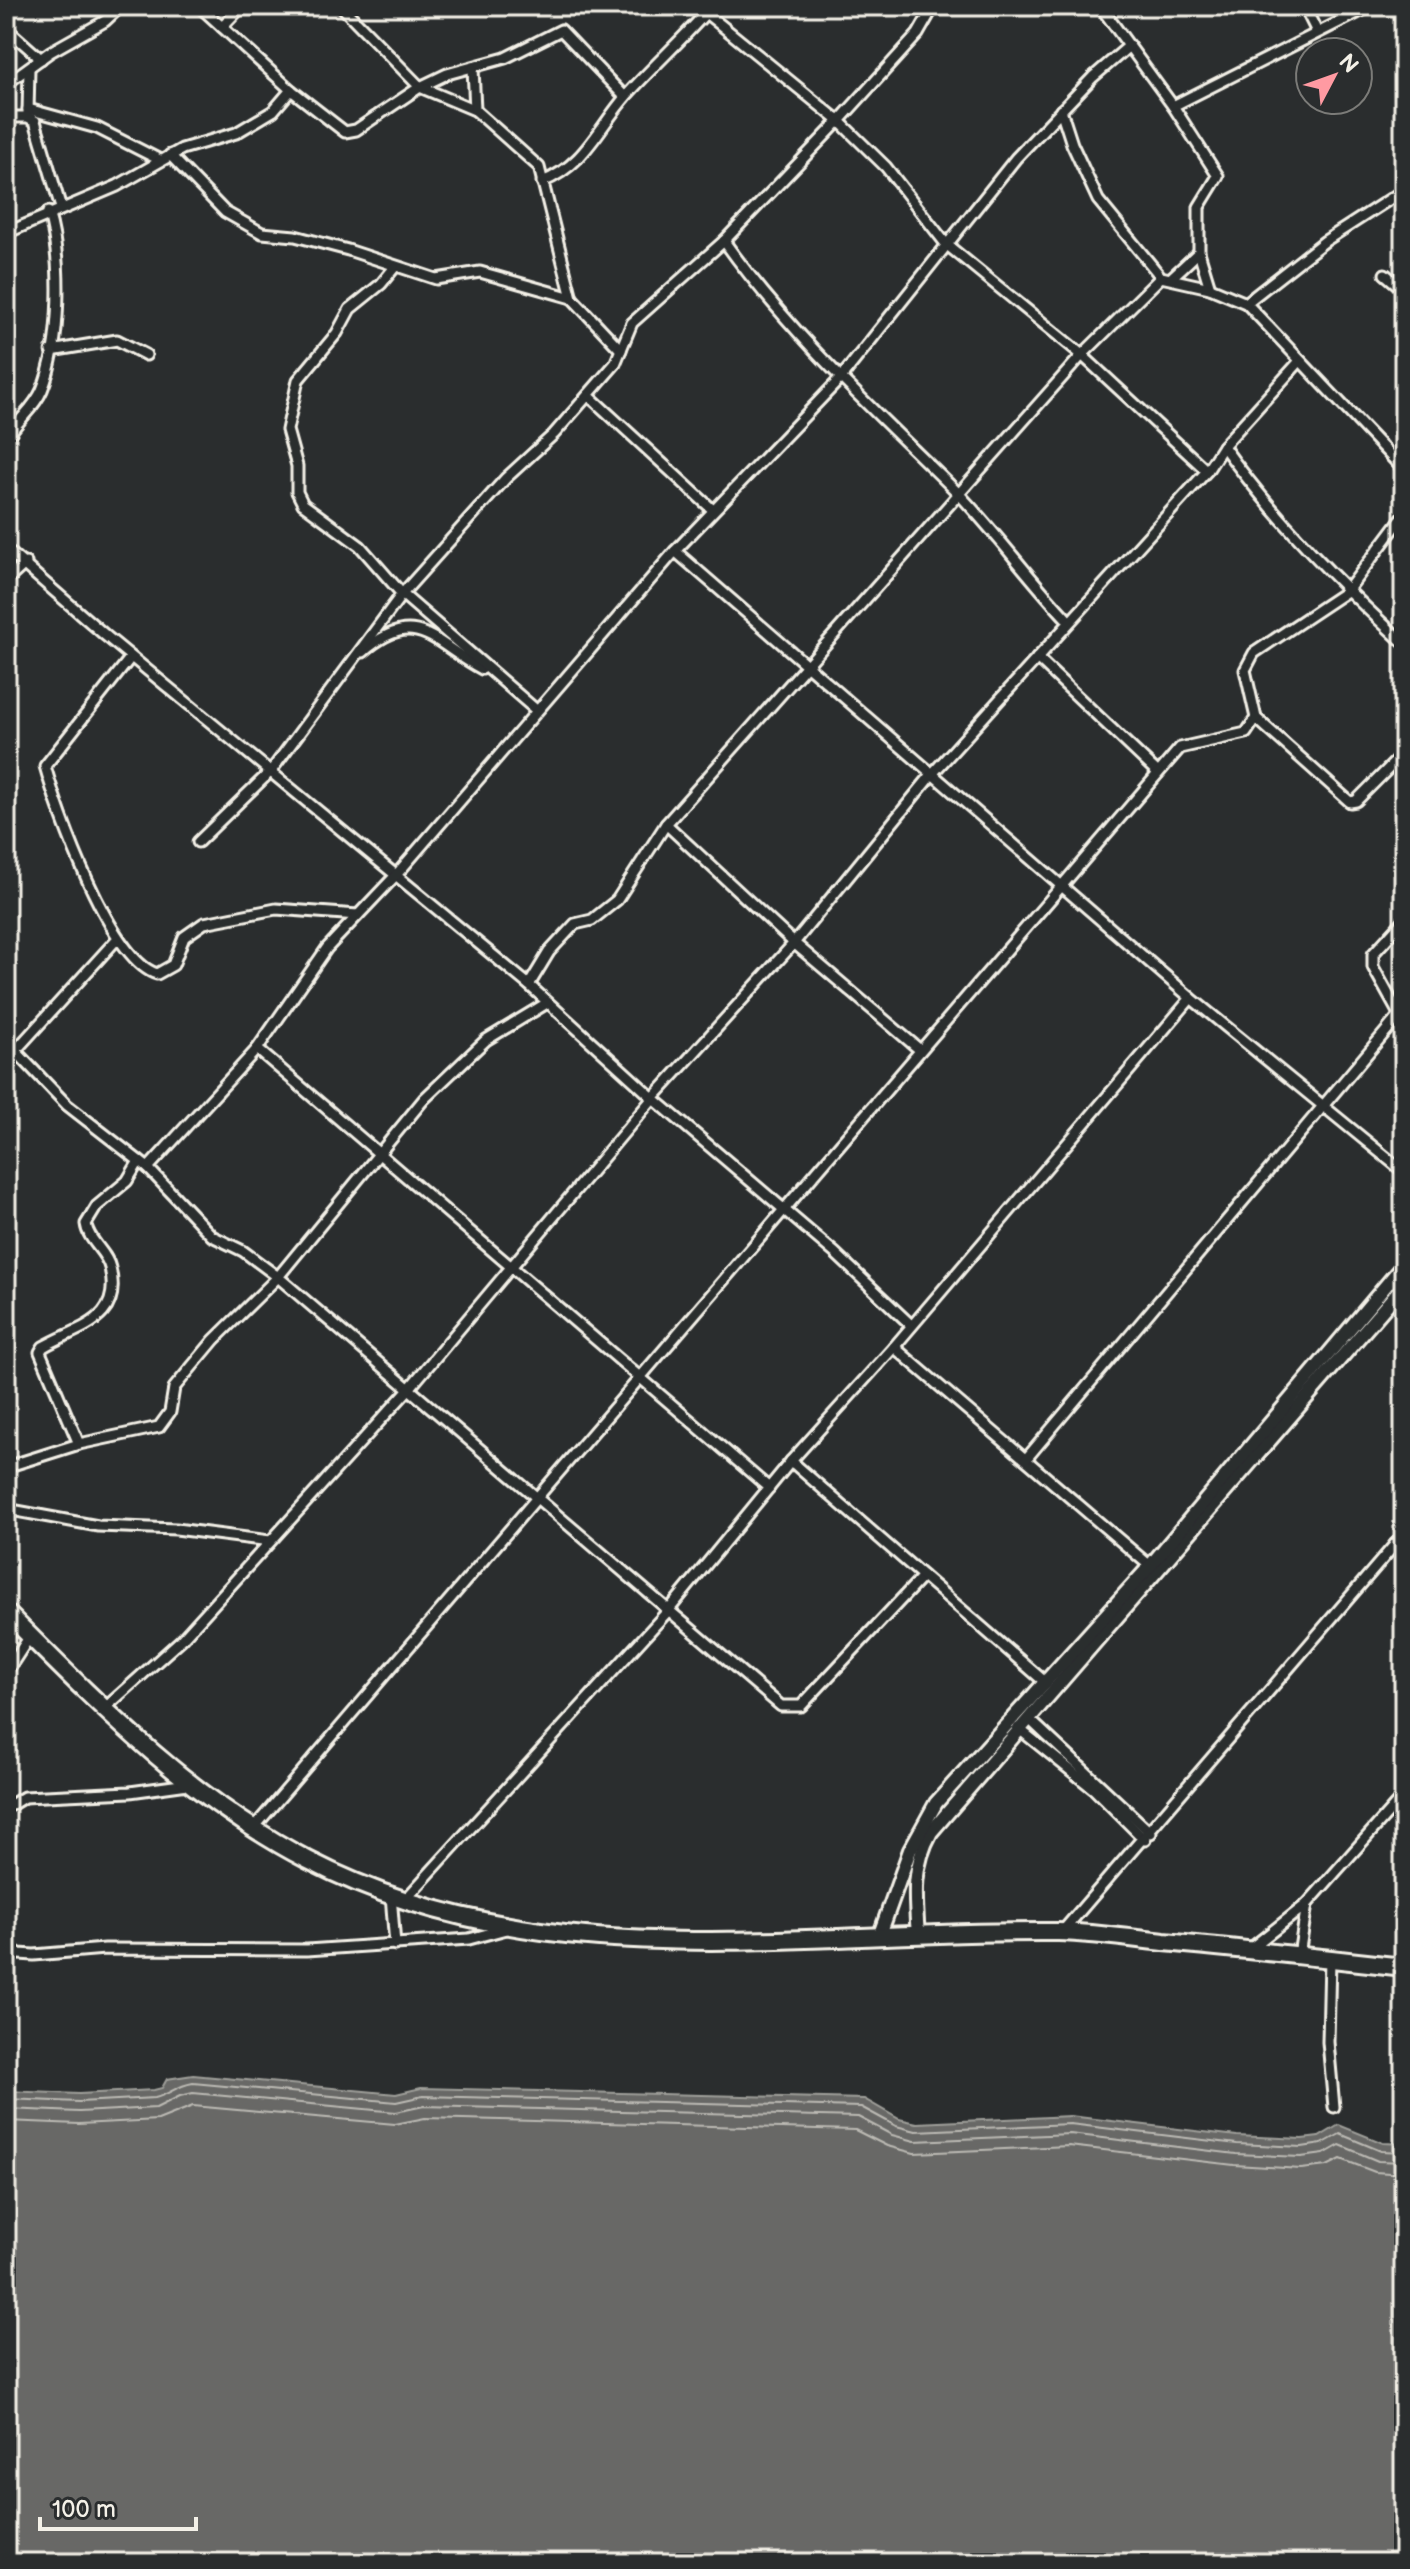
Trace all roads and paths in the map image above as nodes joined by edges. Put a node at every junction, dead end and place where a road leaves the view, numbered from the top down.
1 (121, 6) edge
2 (199, 6) edge
3 (242, 6) edge
4 (341, 6) edge
5 (934, 6) edge
6 (1100, 6) edge
7 (1304, 6) edge
8 (1371, 6) edge
9 (709, 9) edge
10 (222, 27) junction
11 (6, 28) edge
12 (1317, 32) junction
13 (1129, 46) junction
14 (41, 59) junction
15 (29, 68) junction
16 (473, 68) junction
17 (6, 84) edge
18 (420, 87) junction
19 (291, 90) junction
20 (625, 97) junction
21 (1173, 106) junction
22 (475, 110) junction
23 (1061, 110) junction
24 (28, 113) junction
25 (6, 117) edge
26 (839, 121) junction
27 (170, 155) junction
28 (160, 160) junction
29 (542, 182) junction
30 (1404, 190) edge
31 (61, 208) junction
32 (48, 212) junction
33 (6, 233) edge
34 (724, 241) junction
35 (946, 244) junction
36 (1199, 252) junction
37 (394, 268) junction
38 (1385, 274) dead end
39 (1166, 277) junction
40 (1210, 288) junction
41 (1404, 290) edge
42 (572, 298) junction
43 (1246, 303) junction
44 (621, 350) junction
45 (51, 351) junction
46 (146, 355) dead end
47 (1082, 355) junction
48 (1299, 362) junction
49 (840, 379) junction
50 (588, 395) junction
51 (6, 440) edge
52 (1223, 446) junction
53 (1404, 470) edge
54 (1207, 471) junction
55 (959, 494) junction
56 (713, 510) junction
57 (1404, 515) edge
58 (6, 549) edge
59 (675, 551) junction
60 (26, 563) junction
61 (6, 581) edge
62 (1347, 591) junction
63 (402, 594) junction
64 (1068, 620) junction
65 (1404, 643) edge
66 (131, 657) junction
67 (1037, 658) junction
68 (806, 664) junction
69 (349, 665) junction
70 (499, 677) junction
71 (536, 710) junction
72 (1256, 718) junction
73 (1404, 753) edge
74 (271, 771) junction
75 (933, 773) junction
76 (1158, 773) junction
77 (666, 824) junction
78 (198, 842) dead end
79 (397, 874) junction
80 (1062, 886) junction
81 (358, 915) junction
82 (1404, 920) edge
83 (117, 939) junction
84 (794, 943) junction
85 (529, 985) junction
86 (1191, 998) junction
87 (547, 1003) junction
88 (1401, 1020) edge
89 (6, 1041) edge
90 (257, 1049) junction
91 (16, 1050) junction
92 (920, 1050) junction
93 (653, 1098) junction
94 (1324, 1106) junction
95 (382, 1153) junction
96 (144, 1165) junction
97 (1404, 1172) edge
98 (784, 1208) junction
99 (510, 1264) junction
100 (1404, 1264) edge
101 (278, 1277) junction
102 (1404, 1285) edge
103 (911, 1325) junction
104 (894, 1347) junction
105 (638, 1379) junction
106 (408, 1390) junction
107 (79, 1444) junction
108 (1026, 1459) junction
109 (791, 1461) junction
110 (6, 1467) edge
111 (769, 1488) junction
112 (537, 1500) junction
113 (6, 1509) edge
114 (1404, 1534) edge
115 (270, 1541) junction
116 (1395, 1544) junction
117 (1404, 1552) edge
118 (1150, 1566) junction
119 (923, 1576) junction
120 (668, 1611) junction
121 (6, 1612) edge
122 (30, 1636) junction
123 (6, 1673) edge
124 (1046, 1683) junction
125 (105, 1708) junction
126 (1028, 1718) junction
127 (1018, 1728) junction
128 (1083, 1774) junction
129 (188, 1784) junction
130 (1404, 1795) edge
131 (6, 1808) edge
132 (252, 1830) junction
133 (1148, 1836) junction
134 (398, 1897) junction
135 (1307, 1904) junction
136 (510, 1928) junction
137 (1062, 1932) junction
138 (914, 1935) junction
139 (883, 1936) junction
140 (395, 1945) junction
141 (6, 1946) edge
142 (1250, 1949) junction
143 (1299, 1955) junction
144 (1330, 1959) junction
145 (1404, 1967) edge
146 (1334, 2107) dead end

1 - 14 street
2 - 10 street
3 - 10 street
4 - 18 street
5 - 26 street
6 - 13 street
7 - 12 street
8 - 12 street
9 - 20 street
9 - 26 street
10 - 19 street
11 - 14 street
12 - 21 street
13 - 21 street
13 - 23 street
14 - 15 street
15 - 17 street
15 - 24 street
16 - 18 street
16 - 20 street
16 - 22 street
18 - 19 street
18 - 22 street
19 - 27 street
20 - 29 street
21 - 36 street
22 - 29 street
23 - 35 street
23 - 39 street
24 - 25 street
24 - 28 street
24 - 31 street
26 - 34 street
26 - 35 street
27 - 28 street
27 - 37 street
28 - 31 street
29 - 42 street
30 - 43 street
31 - 32 street
32 - 33 street
32 - 45 street
34 - 44 street
34 - 49 street
35 - 47 street
35 - 49 street
36 - 39 street
36 - 40 street
37 - 42 street
37 - 63 street
38 - 41 street
39 - 40 street
39 - 47 street
40 - 43 street
42 - 44 street
43 - 48 street
44 - 50 street
45 - 46 street
45 - 51 street
47 - 54 street
47 - 55 street
48 - 52 street
48 - 53 street
49 - 55 street
49 - 56 street
50 - 56 street
50 - 63 street
52 - 54 street
52 - 62 street
54 - 64 street
55 - 64 street
55 - 68 street
56 - 59 street
57 - 62 street
58 - 60 street
59 - 68 street
59 - 71 street
60 - 61 street
60 - 66 street
62 - 65 street
62 - 72 street
63 - 69 street
63 - 70 street
64 - 67 street
66 - 74 street
66 - 83 street
67 - 75 street
67 - 76 street
68 - 75 street
68 - 77 street
69 - 70 street
69 - 74 street
70 - 71 street
71 - 79 street
72 - 73 street
72 - 76 street
74 - 78 street
74 - 79 street
75 - 80 street
75 - 84 street
76 - 80 street
77 - 84 street
77 - 85 street
79 - 81 street
79 - 85 street
80 - 86 street
80 - 92 street
81 - 83 street
81 - 90 street
82 - 88 street
83 - 91 street
84 - 92 street
84 - 93 street
85 - 87 street
86 - 94 street
86 - 103 street
87 - 93 street
87 - 95 street
88 - 94 street
89 - 91 street
90 - 95 street
90 - 96 street
91 - 96 street
92 - 98 street
93 - 98 street
93 - 99 street
94 - 97 street
94 - 108 street
95 - 99 street
95 - 101 street
96 - 101 street
96 - 107 street
98 - 103 street
98 - 105 street
99 - 105 street
99 - 106 street
100 - 118 street
101 - 106 street
101 - 107 street
102 - 126 street
103 - 104 street
104 - 108 street
104 - 109 street
105 - 111 street
105 - 112 street
106 - 112 street
106 - 115 street
107 - 110 street
108 - 118 street
109 - 111 street
109 - 119 street
111 - 120 street
112 - 120 street
112 - 132 street
113 - 115 street
114 - 116 street
115 - 125 street
116 - 117 street
116 - 133 street
118 - 124 street
119 - 120 street
119 - 124 street
120 - 134 street
121 - 122 highway
122 - 123 street
122 - 125 highway
124 - 139 street
125 - 129 highway
126 - 127 street
126 - 128 street
127 - 128 street
127 - 138 street
128 - 133 street
129 - 131 street
129 - 132 highway
130 - 135 street
132 - 134 highway
133 - 137 street
134 - 136 highway
134 - 140 street
135 - 142 street
135 - 143 street
136 - 139 highway
136 - 140 street
137 - 138 highway
137 - 142 highway
138 - 139 highway
140 - 141 street
142 - 143 highway
143 - 144 highway
144 - 145 highway
144 - 146 street

